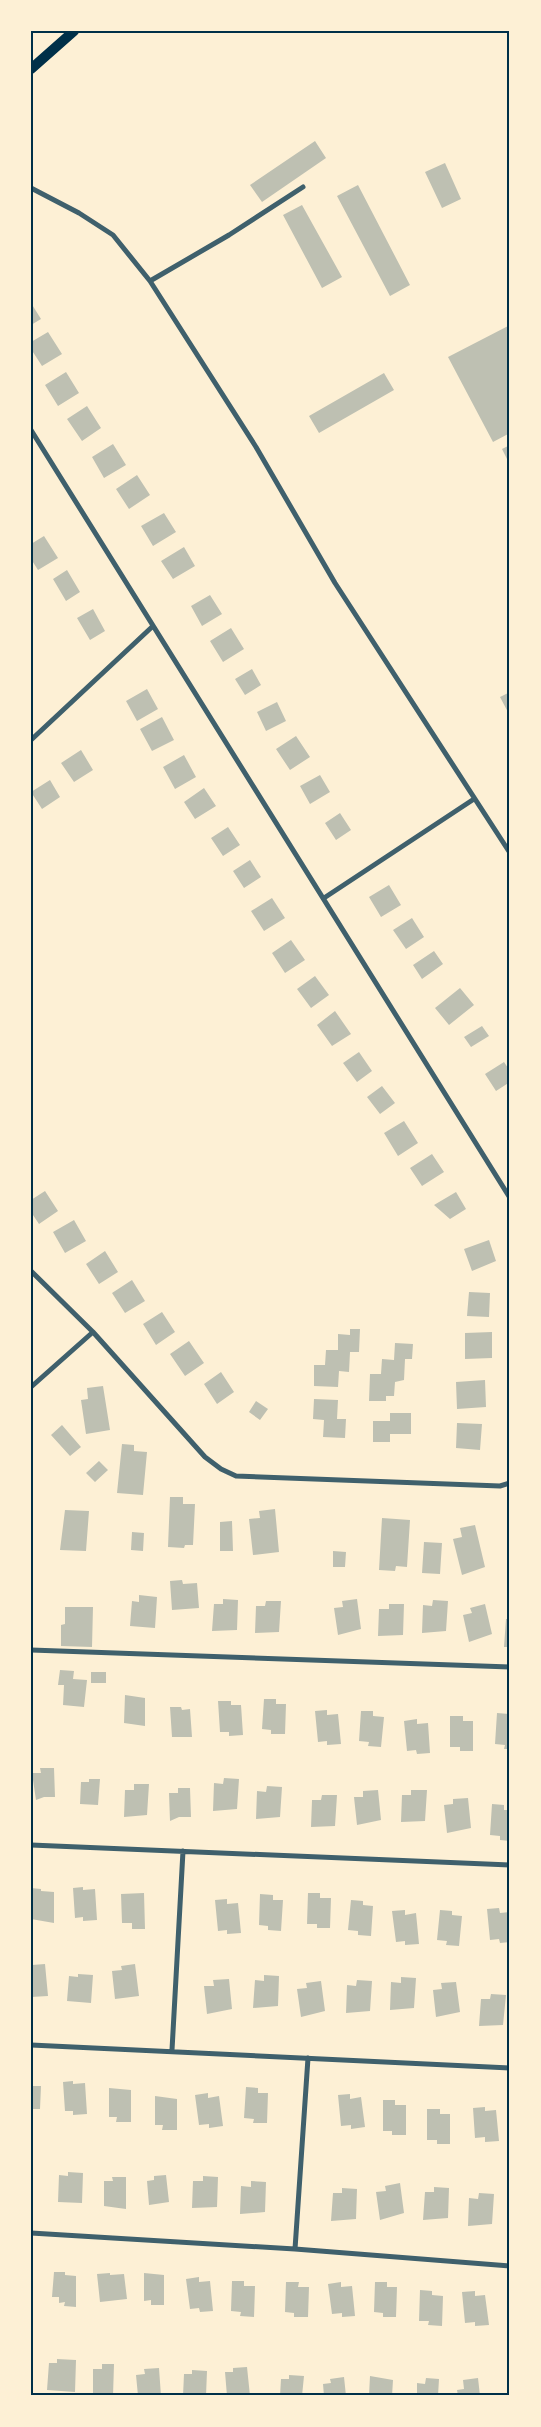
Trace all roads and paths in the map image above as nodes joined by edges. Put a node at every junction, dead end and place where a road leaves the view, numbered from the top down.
1 (74, 31) edge
2 (31, 69) edge
3 (303, 187) dead end
4 (31, 188) edge
5 (150, 281) junction
6 (31, 430) edge
7 (153, 626) junction
8 (31, 740) edge
9 (474, 799) junction
10 (510, 853) edge
11 (324, 898) junction
12 (510, 1198) edge
13 (31, 1271) edge
14 (93, 1332) junction
15 (31, 1387) edge
16 (510, 1483) edge
17 (31, 1650) edge
18 (510, 1667) edge
19 (31, 1845) edge
20 (182, 1851) junction
21 (510, 1865) edge
22 (31, 2044) edge
23 (172, 2050) junction
24 (308, 2058) junction
25 (510, 2068) edge
26 (31, 2233) edge
27 (295, 2249) junction
28 (510, 2266) edge

1 - 2 main road
3 - 5 street
4 - 5 street
5 - 9 street
6 - 7 street
7 - 8 street
7 - 11 street
9 - 10 street
9 - 11 street
11 - 12 street
13 - 14 street
14 - 15 street
14 - 16 street
17 - 18 street
19 - 20 street
20 - 21 street
20 - 23 street
22 - 23 street
23 - 24 street
24 - 25 street
24 - 27 street
26 - 27 street
27 - 28 street

